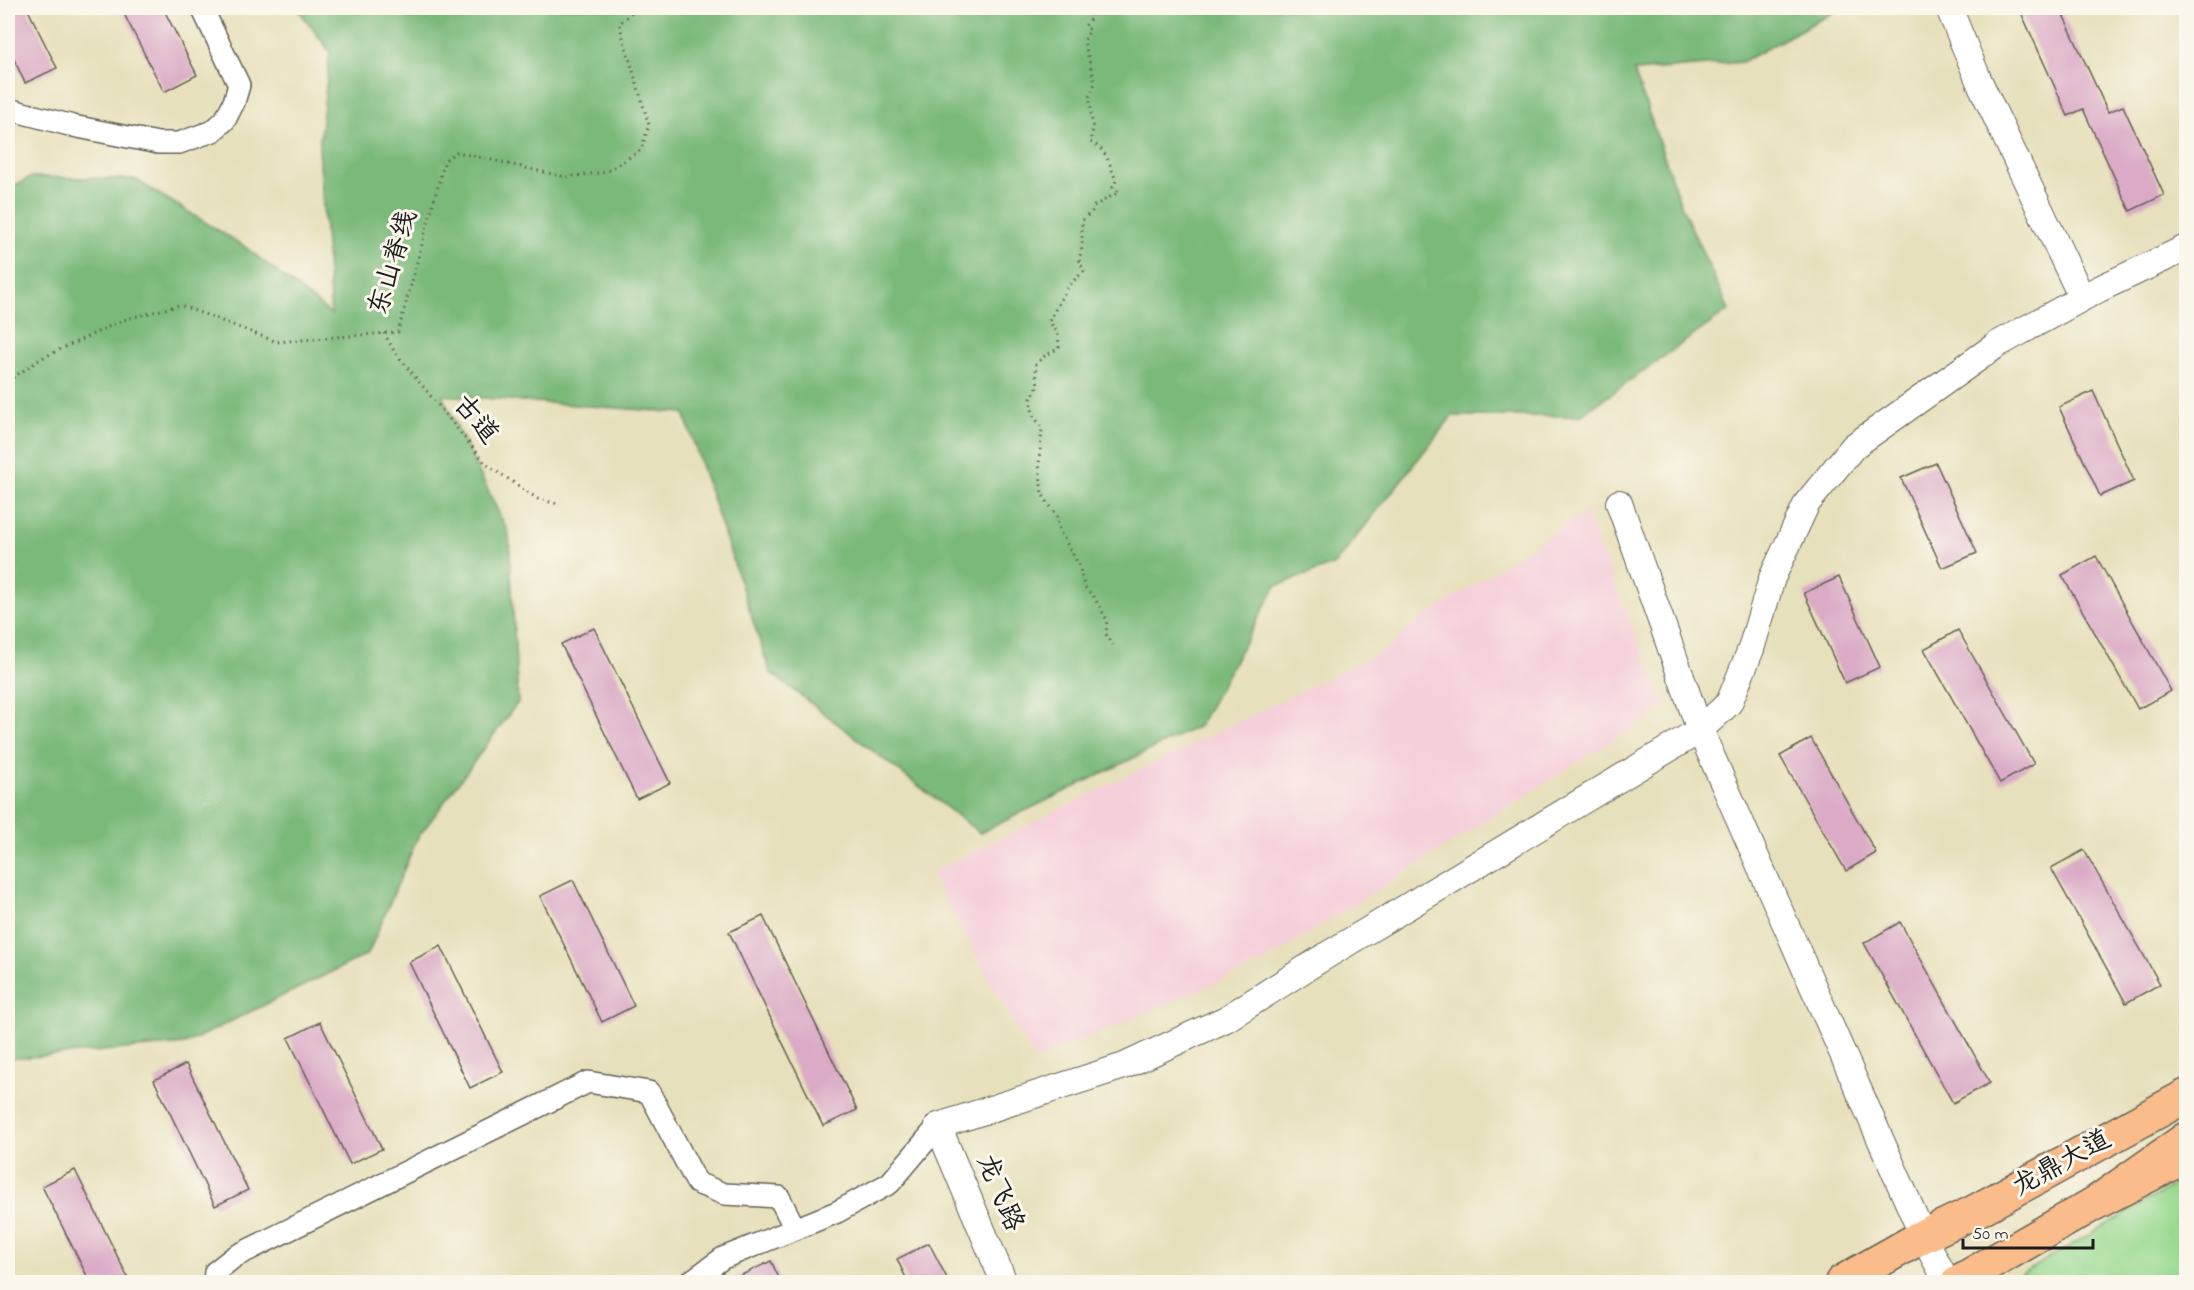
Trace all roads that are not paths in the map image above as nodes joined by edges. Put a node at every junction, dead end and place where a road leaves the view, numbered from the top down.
1 (202, 8) edge
2 (1949, 8) edge
3 (8, 110) edge
4 (2187, 248) edge
5 (2082, 298) junction
6 (1619, 503) dead end
7 (1700, 730) junction
8 (2187, 1096) edge
9 (938, 1126) junction
10 (2187, 1139) edge
11 (2187, 1156) edge
12 (2097, 1202) junction
13 (795, 1229) junction
14 (1923, 1236) junction
15 (214, 1282) edge
16 (690, 1282) edge
17 (1004, 1282) edge
18 (1842, 1282) edge
19 (1947, 1282) edge
20 (1958, 1282) edge

1 - 3 street
2 - 5 street
4 - 5 street
5 - 7 street
6 - 7 street
7 - 9 street
7 - 14 street
8 - 14 main road, 龙鼎大道
9 - 13 street
9 - 17 street, 龙飞路
10 - 12 main road, 龙鼎大道
11 - 12 main road
12 - 20 main road, 龙鼎大道
13 - 15 street
13 - 16 street
14 - 18 main road, 龙鼎大道
14 - 19 street

